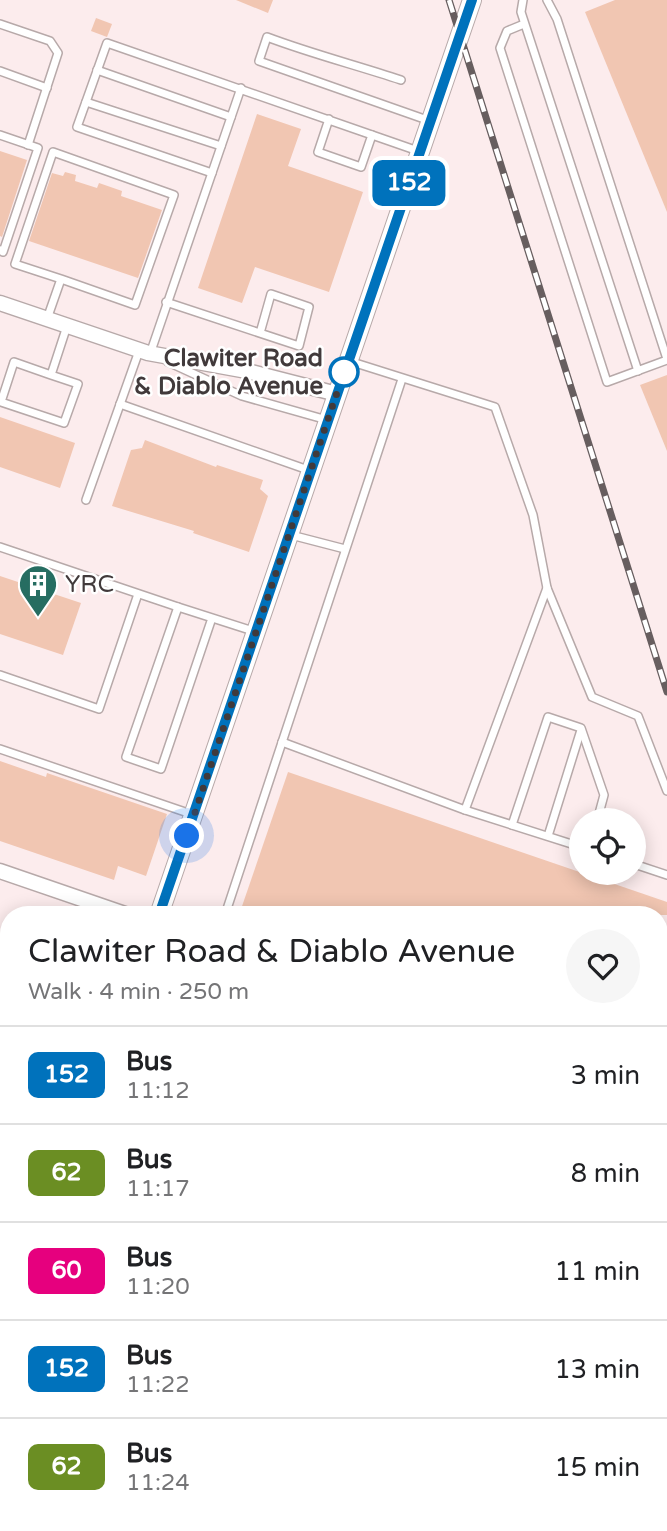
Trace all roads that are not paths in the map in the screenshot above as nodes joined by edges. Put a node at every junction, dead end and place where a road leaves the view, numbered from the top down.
1 (472, 0) edge
2 (523, 0) edge
3 (547, 0) edge
4 (0, 24) edge
5 (524, 24) junction
6 (97, 70) junction
7 (0, 71) edge
8 (401, 80) dead end
9 (47, 88) junction
10 (241, 88) junction
11 (86, 102) junction
12 (231, 117) junction
13 (329, 119) junction
14 (431, 121) junction
15 (0, 135) edge
16 (372, 135) junction
17 (28, 145) junction
18 (221, 146) junction
19 (420, 151) junction
20 (212, 173) junction
21 (0, 250) edge
22 (61, 279) junction
23 (166, 302) junction
24 (0, 303) edge
25 (47, 319) junction
26 (67, 326) junction
27 (260, 333) junction
28 (144, 352) junction
29 (667, 360) edge
30 (348, 361) junction
31 (638, 371) junction
32 (51, 375) junction
33 (402, 379) junction
34 (337, 394) junction
35 (120, 404) junction
36 (328, 421) junction
37 (311, 471) junction
38 (86, 500) dead end
39 (291, 535) junction
40 (0, 547) edge
41 (345, 549) junction
42 (547, 588) junction
43 (138, 594) junction
44 (178, 607) junction
45 (212, 618) junction
46 (257, 633) junction
47 (0, 675) edge
48 (581, 728) junction
49 (282, 742) junction
50 (0, 749) edge
51 (667, 791) edge
52 (600, 808) edge
53 (465, 810) junction
54 (194, 815) junction
55 (512, 825) junction
56 (548, 836) junction
57 (569, 843) edge
58 (646, 868) edge
59 (0, 871) edge
60 (667, 875) edge
61 (84, 906) edge
62 (162, 906) edge
63 (228, 906) edge

1 - 14 street
2 - 5 lane
3 - 29 lane
4 - 9 lane
5 - 31 lane
5 - 31 lane
6 - 10 lane
6 - 11 lane
6 - 12 lane
7 - 9 lane
8 - 14 lane
9 - 17 lane
10 - 12 lane
10 - 13 lane
11 - 18 lane
11 - 20 lane
12 - 18 lane
13 - 16 lane
13 - 16 lane
14 - 19 street
15 - 17 lane
16 - 19 lane
17 - 21 lane
18 - 20 lane
19 - 30 street
20 - 23 lane
22 - 22 lane
22 - 25 lane
23 - 27 lane
23 - 28 lane
24 - 25 street
25 - 26 street
26 - 28 street
26 - 32 lane
27 - 27 lane
28 - 34 street
28 - 35 lane
28 - 36 lane
29 - 31 lane
30 - 33 lane
30 - 34 street
32 - 32 lane
33 - 41 lane
33 - 42 lane
34 - 36 street
35 - 37 lane
35 - 38 lane
36 - 37 street
37 - 39 street
39 - 41 lane
39 - 46 street
40 - 43 lane
41 - 49 lane
42 - 51 lane
42 - 53 lane
43 - 44 lane
43 - 47 lane
44 - 45 lane
44 - 45 lane
45 - 46 lane
46 - 54 street
48 - 52 lane
48 - 55 lane
48 - 56 lane
49 - 53 lane
49 - 63 lane
50 - 54 lane
53 - 55 lane
54 - 62 street
55 - 56 lane
56 - 57 lane
58 - 60 lane
59 - 61 street

